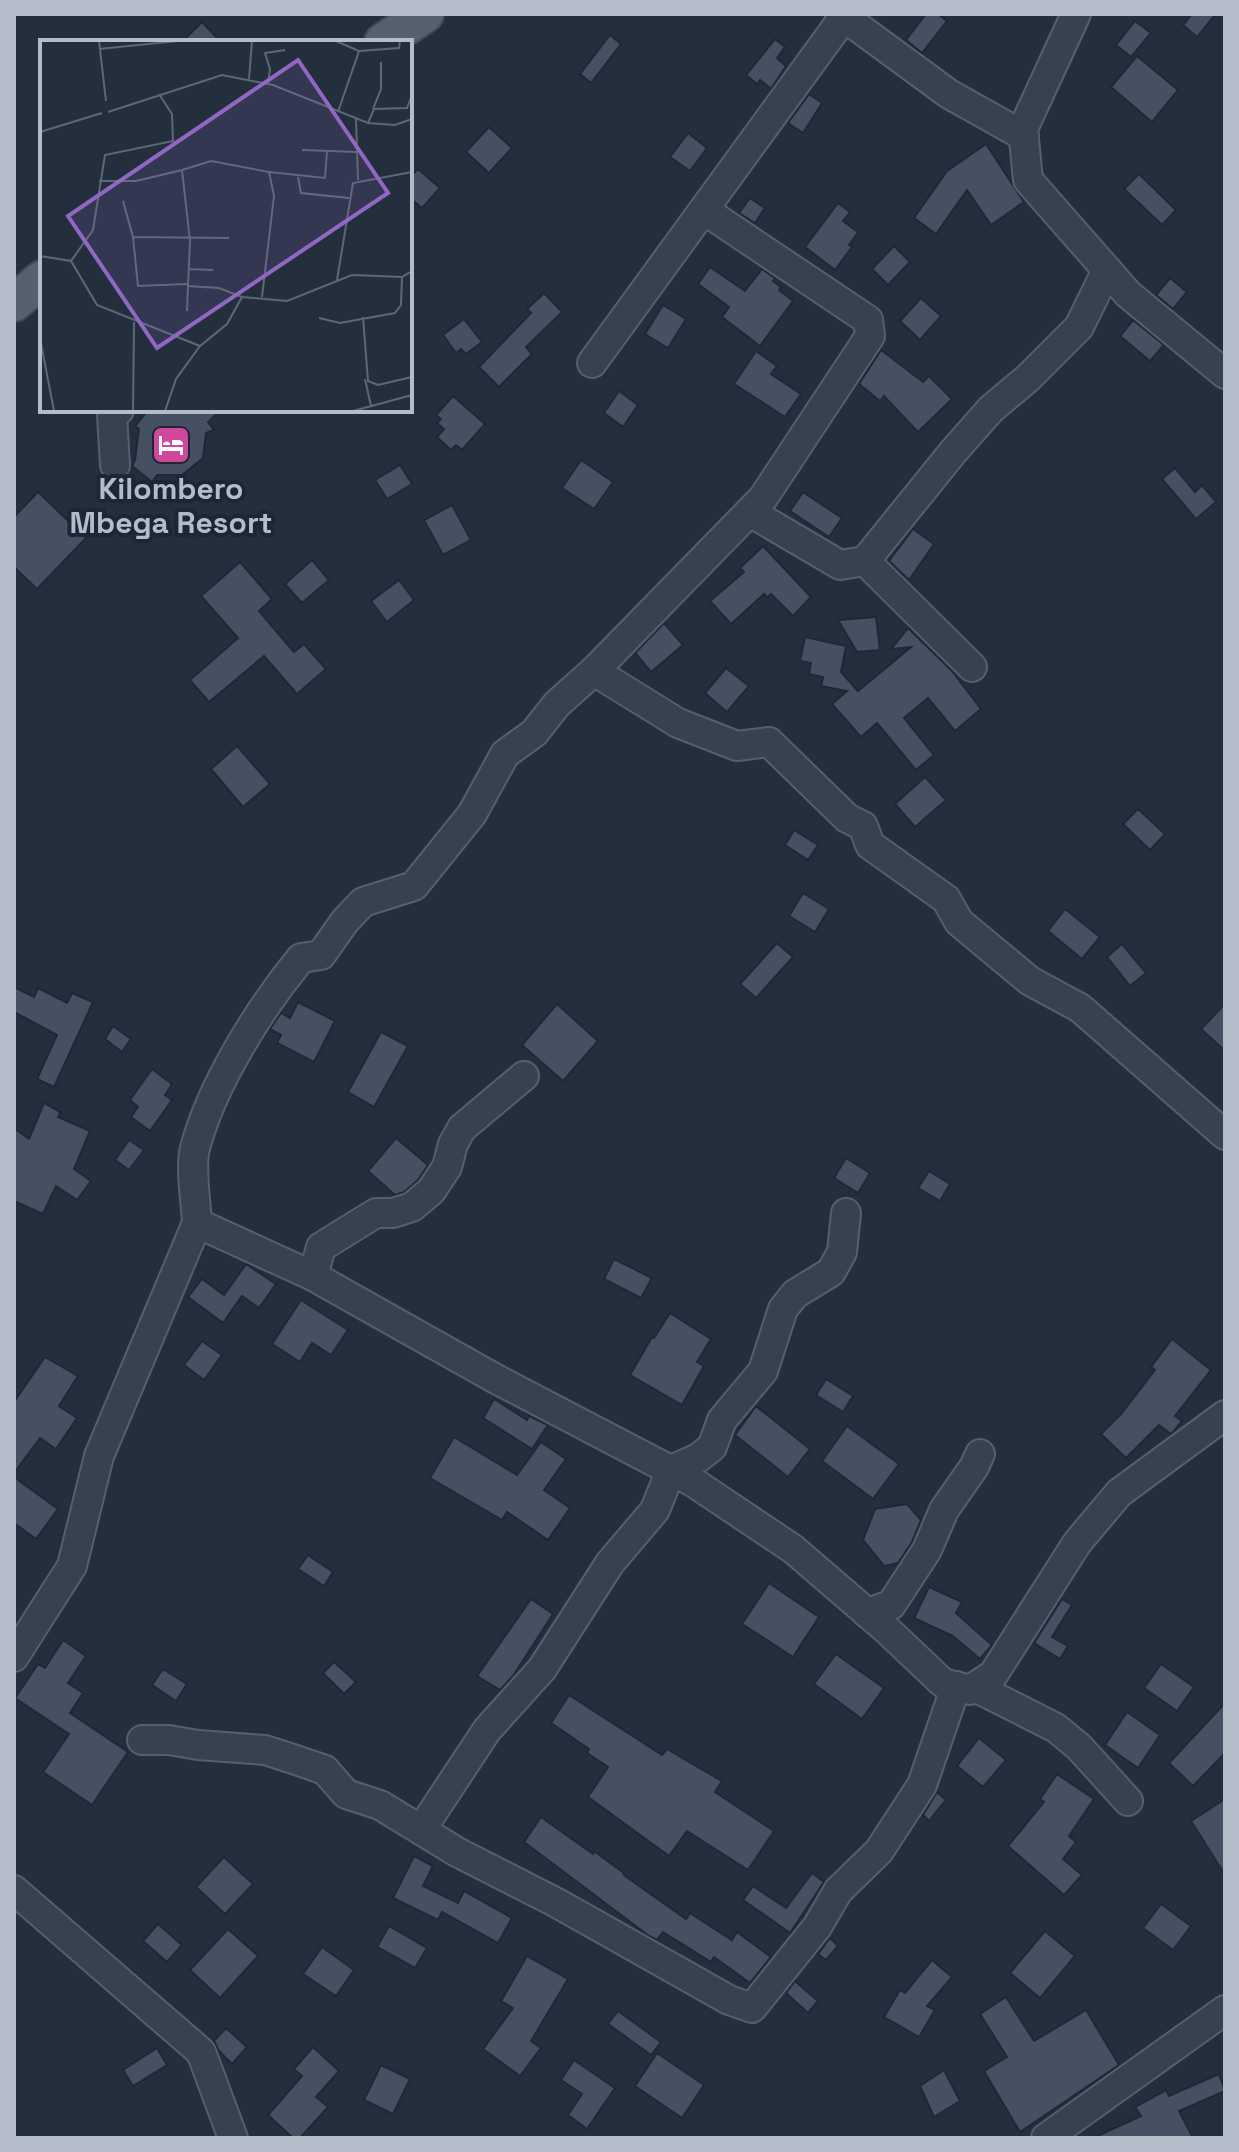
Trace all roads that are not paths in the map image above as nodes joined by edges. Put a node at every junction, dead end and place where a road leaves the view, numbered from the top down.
1 (425, 14) edge
2 (1076, 14) edge
3 (842, 16) edge
4 (386, 40) edge
5 (1024, 136) junction
6 (704, 210) junction
7 (1107, 270) junction
8 (592, 363) dead end
9 (1225, 374) edge
10 (116, 412) edge
11 (115, 465) dead end
12 (750, 512) junction
13 (865, 561) junction
14 (972, 667) dead end
15 (594, 671) junction
16 (524, 1076) dead end
17 (1225, 1135) edge
18 (846, 1213) dead end
19 (197, 1223) junction
20 (313, 1276) junction
21 (1225, 1415) edge
22 (980, 1454) dead end
23 (671, 1470) junction
24 (867, 1613) junction
25 (14, 1657) edge
26 (965, 1686) junction
27 (142, 1740) dead end
28 (1128, 1801) dead end
29 (421, 1830) junction
30 (14, 1890) edge
31 (1225, 2010) edge
32 (233, 2138) edge
33 (1046, 2138) edge

1 - 4 main road
2 - 5 street
3 - 5 street
3 - 6 street
5 - 7 street
6 - 8 street
6 - 12 street
7 - 9 street
7 - 13 street
10 - 11 street
12 - 13 street
12 - 15 street
13 - 14 street
15 - 17 street
15 - 19 street
16 - 20 street
18 - 23 street
19 - 20 street
19 - 25 street
20 - 23 street
21 - 26 street
22 - 24 street
23 - 24 street
23 - 29 street
24 - 26 street
26 - 28 street
26 - 29 street
27 - 29 street
30 - 32 street
31 - 33 street

